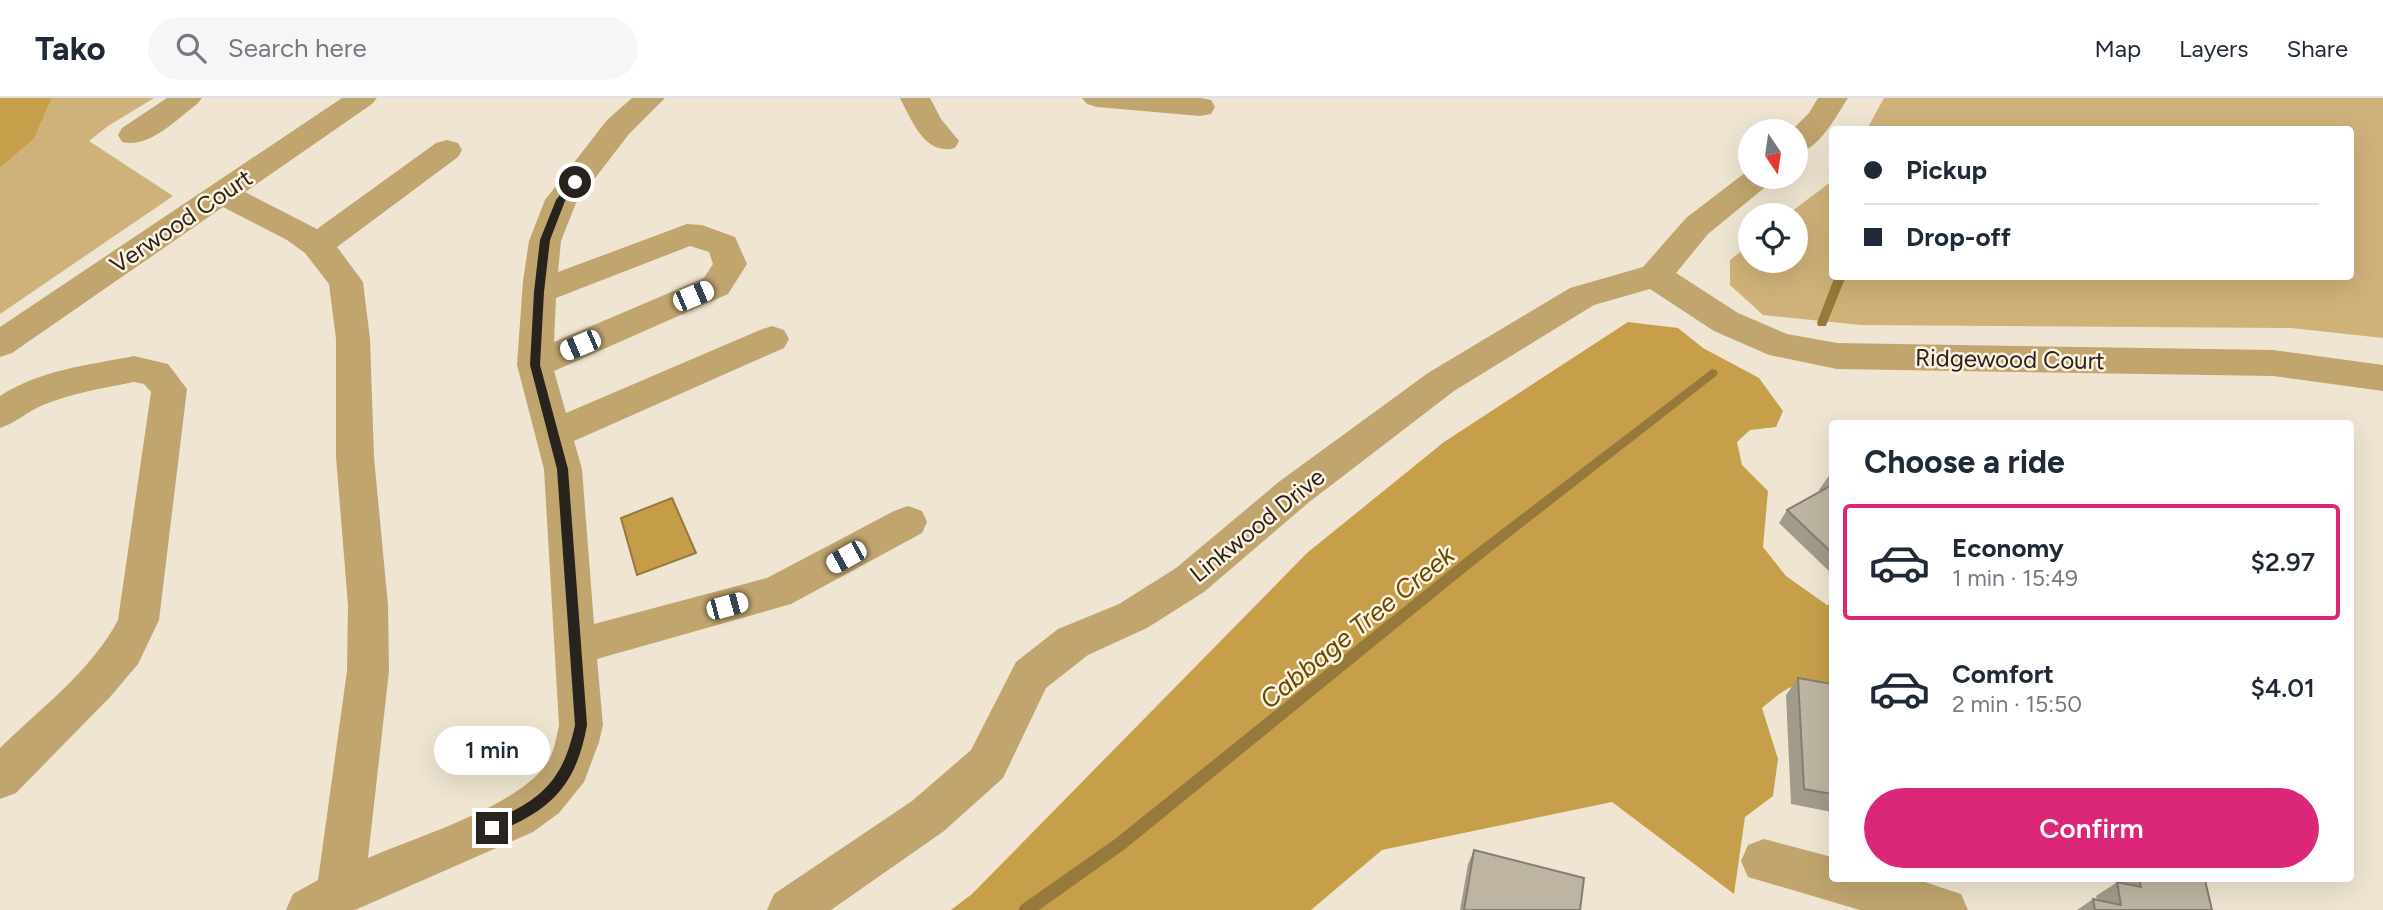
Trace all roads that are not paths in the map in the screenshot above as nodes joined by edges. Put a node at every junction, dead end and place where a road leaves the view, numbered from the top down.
1 (187, 98) edge
2 (362, 98) edge
3 (650, 98) edge
4 (915, 98) edge
5 (1097, 98) edge
6 (1833, 98) edge
7 (1200, 107) dead end
8 (1808, 132) edge
9 (133, 135) dead end
10 (944, 141) dead end
11 (447, 150) dead end
12 (1743, 189) edge
13 (221, 192) junction
14 (317, 245) junction
15 (1655, 276) junction
16 (539, 292) junction
17 (772, 339) dead end
18 (0, 344) edge
19 (535, 365) junction
20 (2383, 378) edge
21 (0, 414) edge
22 (553, 434) junction
23 (908, 522) dead end
24 (576, 647) junction
25 (0, 778) edge
26 (1764, 861) dead end
27 (1877, 901) edge
28 (325, 902) edge
29 (791, 910) edge
30 (1944, 910) edge

1 - 9 street
2 - 13 street, Verwood Court
3 - 16 street
4 - 10 street
5 - 7 street
6 - 8 street
11 - 14 street
12 - 15 street
13 - 14 street
13 - 18 street, Verwood Court
14 - 28 street
15 - 20 street, Ridgewood Court
15 - 29 street, Linkwood Drive
16 - 19 street
16 - 19 street
17 - 22 street
19 - 22 street
21 - 25 street
22 - 24 street
23 - 24 street
24 - 28 street
26 - 27 street
27 - 30 street

